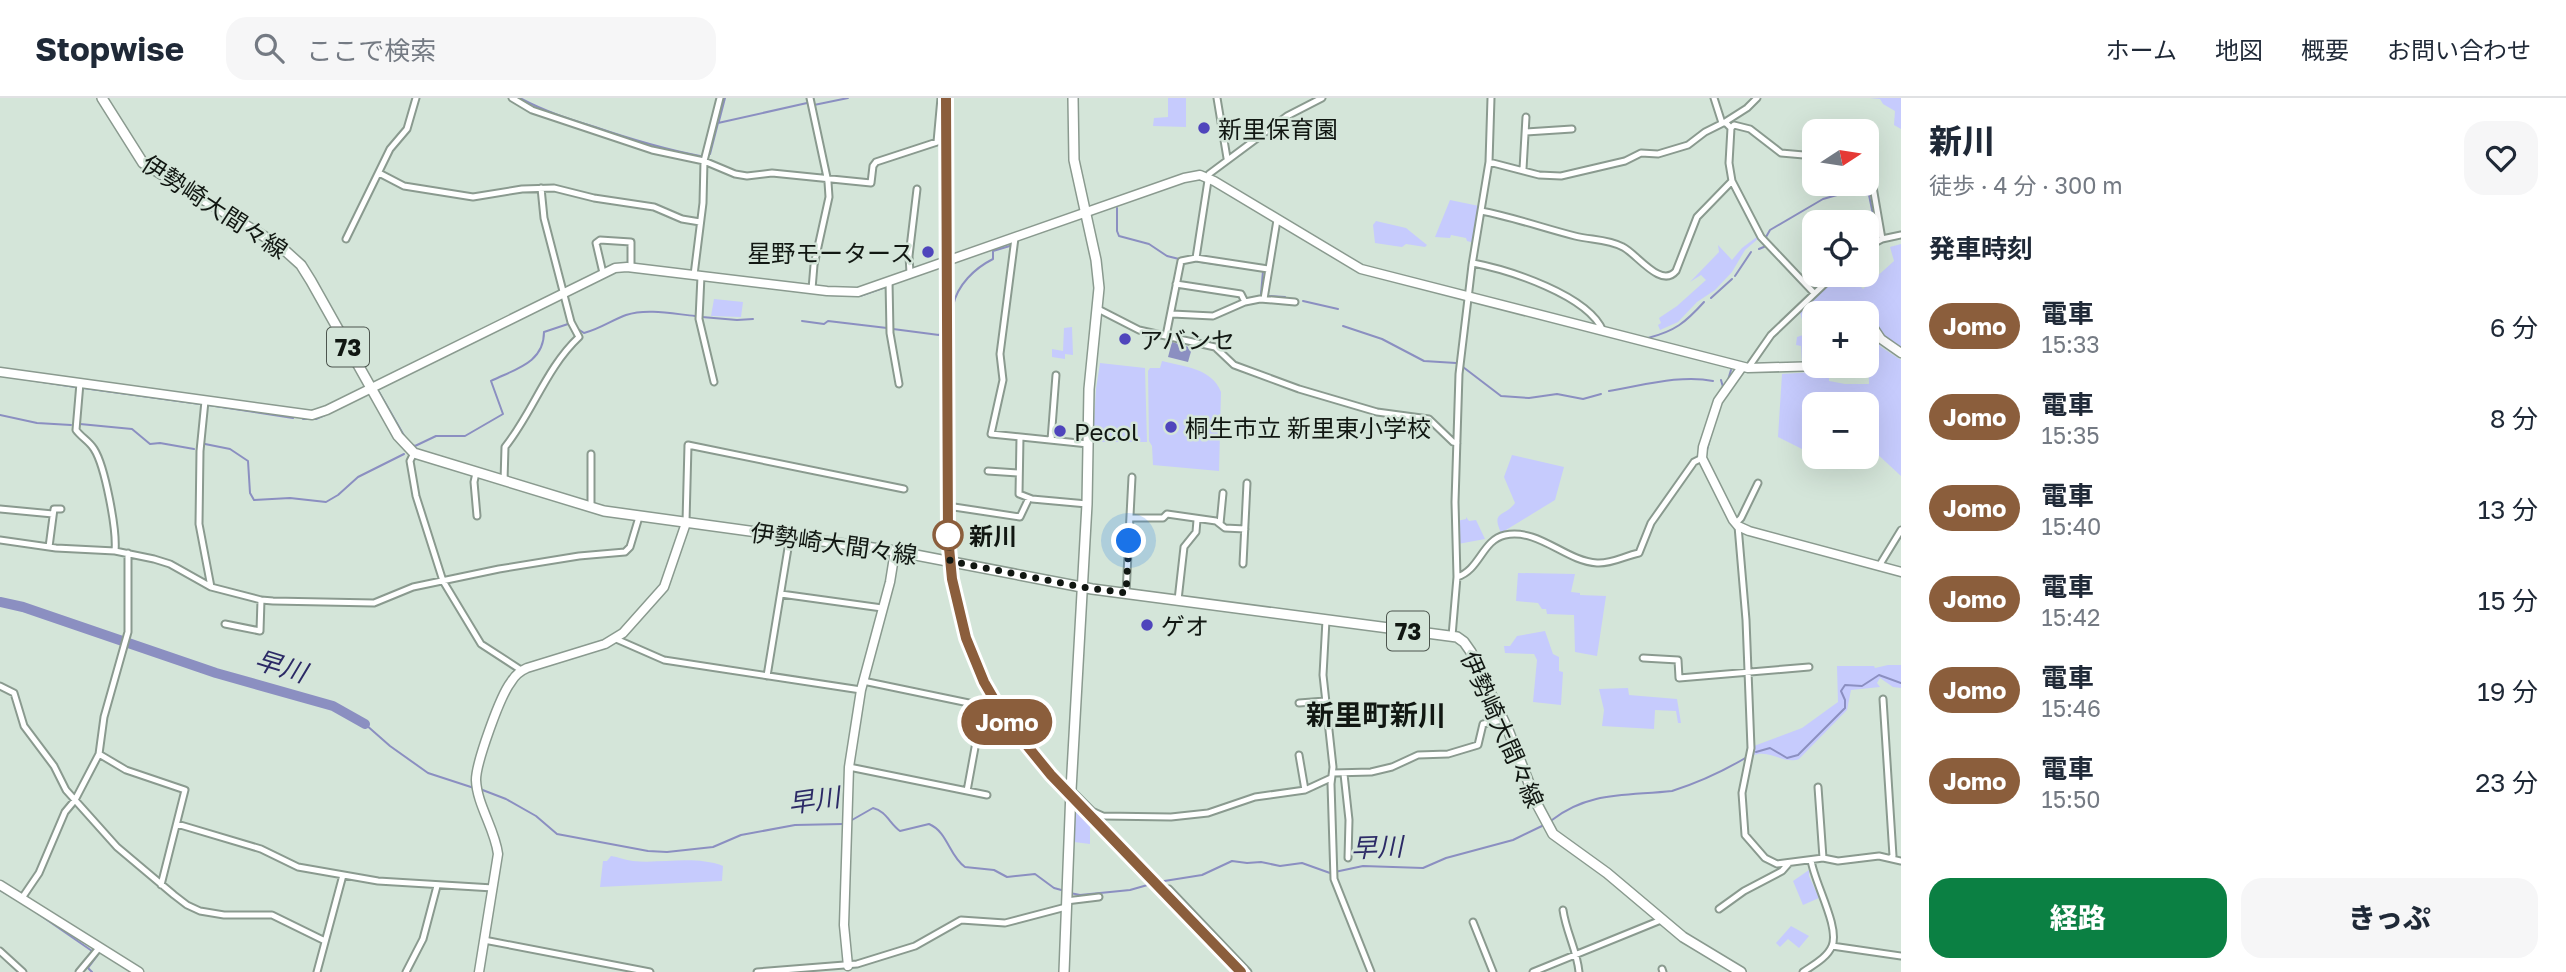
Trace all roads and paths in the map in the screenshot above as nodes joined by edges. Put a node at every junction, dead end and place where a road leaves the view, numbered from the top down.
1 (102, 98) edge
2 (416, 98) edge
3 (512, 98) edge
4 (720, 98) edge
5 (810, 98) edge
6 (941, 98) edge
7 (1073, 98) edge
8 (1217, 98) edge
9 (1322, 98) edge
10 (1491, 98) edge
11 (1714, 98) edge
12 (1754, 100) edge
13 (1527, 117) dead end
14 (1723, 123) junction
15 (1731, 128) junction
16 (1572, 129) dead end
17 (1526, 132) junction
18 (1802, 155) edge
19 (1227, 158) junction
20 (704, 161) junction
21 (1489, 162) junction
22 (1523, 169) junction
23 (379, 173) junction
24 (1207, 177) junction
25 (828, 179) junction
26 (1732, 181) junction
27 (541, 188) junction
28 (916, 189) dead end
29 (1875, 196) edge
30 (1481, 211) junction
31 (1085, 212) junction
32 (1277, 219) junction
33 (700, 222) junction
34 (1901, 234) edge
35 (1015, 238) junction
36 (346, 239) dead end
37 (1882, 240) junction
38 (1879, 241) edge
39 (1196, 258) junction
40 (1473, 263) junction
41 (631, 268) junction
42 (1268, 269) junction
43 (603, 273) junction
44 (910, 273) junction
45 (698, 276) junction
46 (889, 281) junction
47 (1176, 284) junction
48 (1821, 287) edge
49 (811, 289) junction
50 (564, 292) junction
51 (1814, 293) junction
52 (1468, 297) junction
53 (1264, 299) junction
54 (1245, 302) junction
55 (1295, 302) dead end
56 (1097, 309) junction
57 (1172, 314) junction
58 (1604, 332) junction
59 (1166, 336) junction
60 (1879, 336) edge
61 (1901, 353) edge
62 (1802, 366) edge
63 (1745, 368) junction
64 (0, 372) edge
65 (1056, 375) dead end
66 (714, 382) dead end
67 (80, 383) junction
68 (899, 384) dead end
69 (370, 387) junction
70 (205, 401) junction
71 (1020, 437) junction
72 (1051, 440) junction
73 (1457, 443) junction
74 (1088, 444) junction
75 (414, 453) junction
76 (591, 454) dead end
77 (1703, 458) junction
78 (988, 471) dead end
79 (476, 473) junction
80 (1018, 473) junction
81 (1132, 477) dead end
82 (504, 481) junction
83 (1247, 483) dead end
84 (1758, 483) dead end
85 (904, 489) dead end
86 (1223, 493) dead end
87 (1029, 498) junction
88 (1087, 504) junction
89 (591, 507) junction
90 (954, 507) dead end
91 (0, 509) edge
92 (61, 509) dead end
93 (53, 514) junction
94 (477, 516) dead end
95 (639, 517) junction
96 (1131, 518) junction
97 (1197, 520) junction
98 (686, 523) junction
99 (1220, 524) junction
100 (1737, 525) junction
101 (1245, 529) junction
102 (1901, 530) edge
103 (790, 536) junction
104 (0, 540) edge
105 (49, 547) junction
106 (115, 551) junction
107 (895, 551) junction
108 (128, 553) junction
109 (1243, 564) dead end
110 (1879, 566) junction
111 (1901, 572) edge
112 (1457, 577) junction
113 (443, 581) junction
114 (211, 587) junction
115 (1082, 587) junction
116 (1126, 593) junction
117 (781, 594) junction
118 (261, 600) junction
119 (1178, 600) junction
120 (882, 608) junction
121 (1326, 619) junction
122 (225, 624) dead end
123 (1452, 636) junction
124 (616, 639) junction
125 (1643, 658) dead end
126 (1809, 667) dead end
127 (521, 670) junction
128 (1748, 673) junction
129 (767, 676) junction
130 (863, 681) junction
131 (0, 686) edge
132 (860, 690) junction
133 (1883, 699) dead end
134 (1325, 701) junction
135 (1299, 704) dead end
136 (988, 707) dead end
137 (1503, 720) junction
138 (976, 742) dead end
139 (99, 754) junction
140 (1299, 755) dead end
141 (849, 767) junction
142 (1344, 774) junction
143 (1332, 775) junction
144 (1818, 787) dead end
145 (1071, 790) junction
146 (1306, 790) junction
147 (967, 791) junction
148 (987, 795) dead end
149 (75, 800) junction
150 (177, 824) junction
151 (1348, 858) dead end
152 (1823, 858) junction
153 (1890, 858) junction
154 (1811, 860) junction
155 (1901, 861) edge
156 (1789, 863) junction
157 (343, 875) junction
158 (0, 885) edge
159 (162, 886) junction
160 (437, 886) junction
161 (493, 888) junction
162 (1168, 889) dead end
163 (1099, 897) dead end
164 (22, 898) junction
165 (1066, 898) junction
166 (1719, 909) dead end
167 (1563, 911) dead end
168 (1661, 919) junction
169 (1473, 922) dead end
170 (484, 940) junction
171 (325, 941) junction
172 (1832, 946) junction
173 (99, 948) junction
174 (0, 951) edge
175 (1577, 954) junction
176 (1901, 956) edge
177 (621, 969) edge
178 (848, 969) edge
179 (23, 972) edge
180 (79, 972) edge
181 (139, 972) edge
182 (317, 972) edge
183 (406, 972) edge
184 (479, 972) edge
185 (650, 972) edge
186 (757, 972) edge
187 (1064, 972) edge
188 (1248, 972) edge
189 (1371, 972) edge
190 (1493, 972) edge
191 (1533, 972) edge
192 (1579, 972) edge
193 (1741, 972) edge
194 (1803, 972) edge

1 - 69 main road, 伊勢崎大間々線 / 73
2 - 23 street
3 - 20 street
4 - 20 street
5 - 25 street
6 - 25 street
7 - 31 main road
8 - 19 street
9 - 19 street
10 - 21 street
11 - 14 street
12 - 14 street
13 - 17 street
14 - 15 street
14 - 22 street
15 - 18 street
15 - 26 street
16 - 17 street
17 - 22 street
19 - 24 street
20 - 25 street
20 - 33 street
21 - 22 street
21 - 30 street
23 - 27 street
23 - 36 street
24 - 31 street
24 - 32 street
24 - 39 street
25 - 49 street
26 - 30 street
26 - 51 street
27 - 33 street
27 - 50 street
28 - 44 street
29 - 37 street
30 - 40 street
31 - 35 street
31 - 56 main road
32 - 42 street
32 - 52 street
33 - 45 street
34 - 37 street
35 - 44 street
35 - 71 street
37 - 38 street
39 - 42 street
39 - 47 street
40 - 52 street
40 - 58 street
41 - 43 street
41 - 43 street
41 - 45 street
42 - 53 street
43 - 50 street
44 - 46 street
45 - 49 street
45 - 66 street
46 - 49 street
46 - 68 street
47 - 54 street
47 - 57 street
48 - 51 street
50 - 69 street
50 - 82 street
51 - 63 street
52 - 58 street
52 - 73 street
53 - 54 street
53 - 55 street
54 - 57 street
56 - 59 street
56 - 74 main road
57 - 59 street
58 - 63 street
59 - 73 street
60 - 61 street
62 - 63 street
63 - 77 street
64 - 67 street
65 - 72 street
67 - 70 street
67 - 106 street
69 - 70 street
69 - 75 main road, 伊勢崎大間々線 / 73
70 - 114 street
71 - 72 street
71 - 80 street
72 - 74 street
73 - 112 street
74 - 88 main road
75 - 79 main road, 伊勢崎大間々線 / 73
75 - 113 street
76 - 89 street
77 - 100 street
77 - 112 street
78 - 80 street
79 - 82 main road, 伊勢崎大間々線 / 73
79 - 94 street
80 - 87 street
81 - 96 street
82 - 89 main road, 伊勢崎大間々線 / 73
83 - 101 street
84 - 100 street
85 - 98 street
86 - 99 street
87 - 88 street
87 - 90 street
88 - 115 main road
89 - 95 main road, 伊勢崎大間々線 / 73
91 - 93 street
92 - 93 street
93 - 105 street
95 - 98 main road, 伊勢崎大間々線 / 73
95 - 113 street
96 - 97 street
96 - 116 street
97 - 99 street
97 - 119 street
98 - 103 main road, 伊勢崎大間々線 / 73
98 - 124 street
99 - 101 street
100 - 110 street
100 - 128 street
101 - 109 street
102 - 110 street
103 - 107 main road, 伊勢崎大間々線 / 73
103 - 117 street
104 - 105 street
105 - 106 street
106 - 108 street
107 - 115 main road, 伊勢崎大間々線 / 73
107 - 120 street
108 - 114 street
108 - 139 street
110 - 111 street
112 - 123 street
113 - 118 street
113 - 127 street
114 - 118 street
115 - 116 main road, 伊勢崎大間々線 / 73
115 - 145 main road
116 - 119 main road, 伊勢崎大間々線 / 73
117 - 120 street
117 - 129 street
118 - 122 street
119 - 121 main road, 伊勢崎大間々線 / 73
120 - 130 street
121 - 123 main road, 伊勢崎大間々線 / 73
121 - 134 street
123 - 137 main road, 伊勢崎大間々線 / 73
124 - 127 street
124 - 129 street
125 - 128 street
126 - 128 street
127 - 161 street
128 - 156 street
129 - 132 street
130 - 132 street
130 - 136 street
131 - 149 street
132 - 141 street
133 - 153 street
134 - 135 street
134 - 143 street
137 - 142 street
137 - 168 main road, 伊勢崎大間々線 / 73
138 - 147 street
139 - 149 street
139 - 150 street
140 - 146 street
141 - 147 street
141 - 178 street
142 - 143 street
142 - 151 street
143 - 146 street
143 - 189 street
144 - 152 street
145 - 146 street
145 - 165 main road
147 - 148 street
149 - 159 street
149 - 164 street
150 - 157 street
150 - 159 street
152 - 153 street
152 - 154 street
153 - 155 street
154 - 156 street
154 - 172 street
156 - 166 street
157 - 160 street
157 - 171 street
158 - 164 street
159 - 171 street
160 - 161 street
160 - 183 street
161 - 170 street
162 - 188 street
163 - 165 street
164 - 173 street
165 - 178 street
165 - 187 main road
167 - 175 street
168 - 175 street
168 - 193 main road, 伊勢崎大間々線 / 73
169 - 190 street
170 - 177 street
170 - 184 street
171 - 182 street
172 - 176 street
172 - 194 street
173 - 180 street
173 - 181 street
174 - 179 street
175 - 191 street
175 - 192 street
177 - 185 street
178 - 186 street

